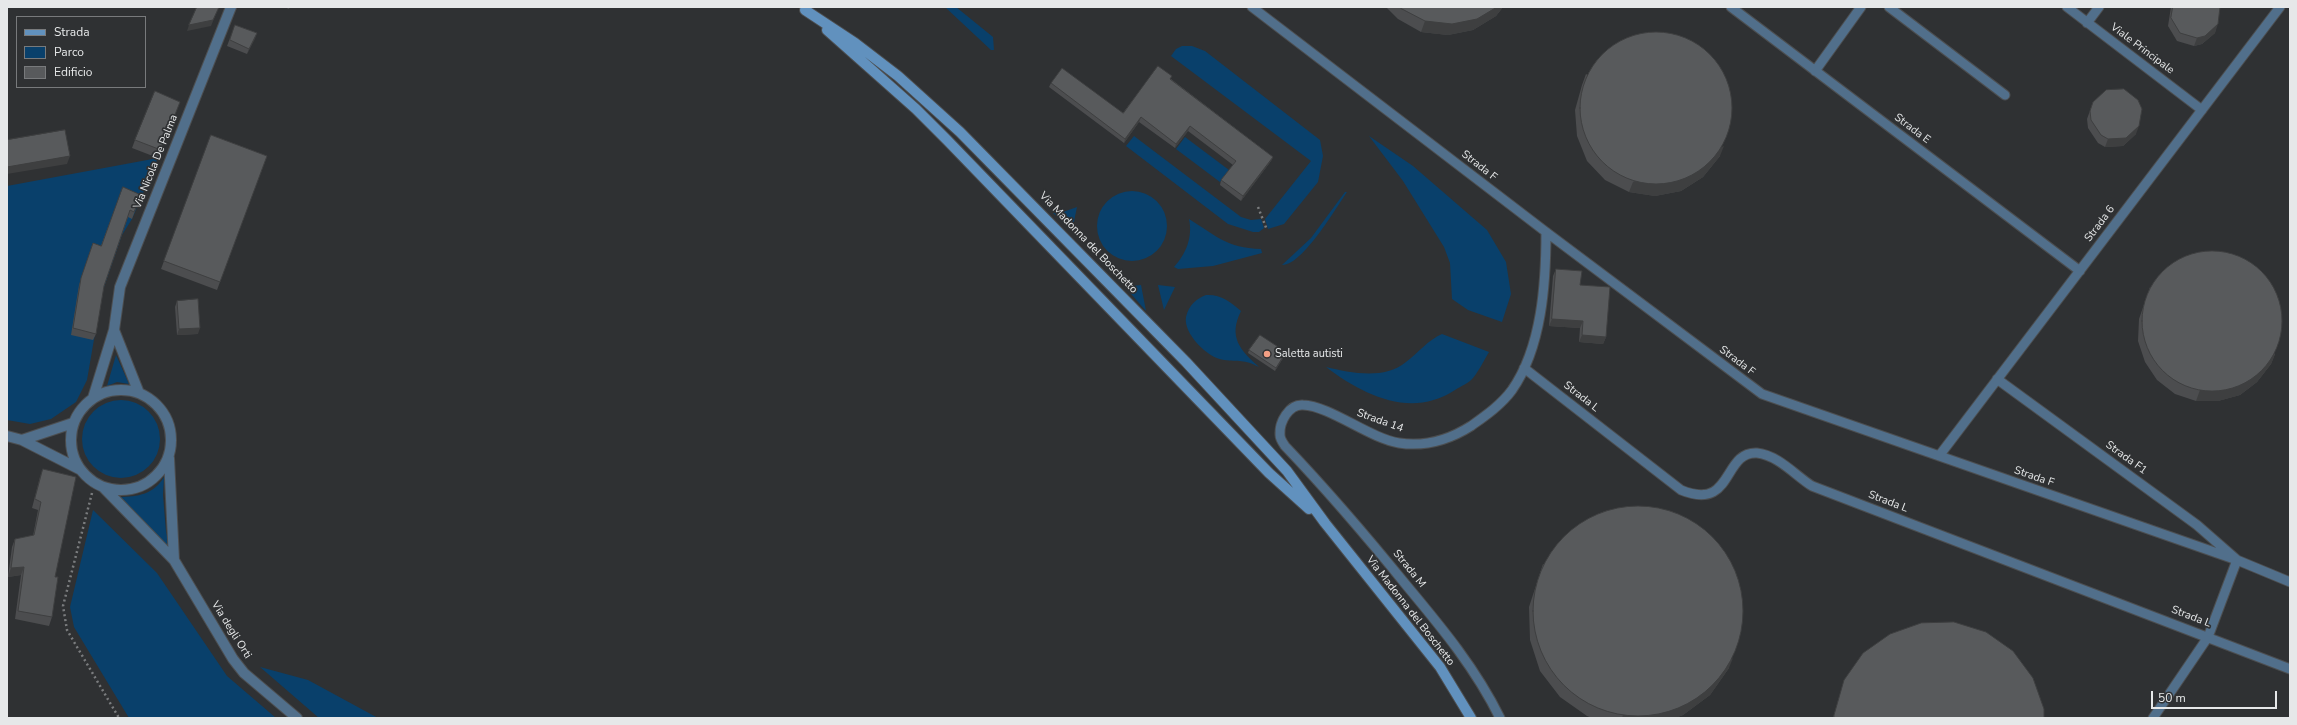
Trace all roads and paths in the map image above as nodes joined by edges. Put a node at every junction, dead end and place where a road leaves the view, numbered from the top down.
1 (231, 7) edge
2 (1252, 7) edge
3 (1730, 7) edge
4 (1861, 7) edge
5 (1889, 7) edge
6 (2067, 7) edge
7 (2099, 7) edge
8 (2280, 7) edge
9 (803, 8) edge
10 (1740, 10) edge
11 (2087, 23) junction
12 (1815, 71) junction
13 (2005, 95) dead end
14 (2202, 110) junction
15 (1258, 207) dead end
16 (1267, 230) dead end
17 (1546, 232) junction
18 (2080, 271) junction
19 (114, 330) junction
20 (1524, 368) junction
21 (1997, 379) junction
22 (139, 392) junction
23 (93, 398) junction
24 (73, 423) junction
25 (7, 436) edge
26 (22, 440) junction
27 (1285, 446) joint
28 (1939, 456) junction
29 (169, 458) junction
30 (79, 469) junction
31 (95, 483) junction
32 (104, 488) junction
33 (1325, 523) junction
34 (174, 560) junction
35 (2237, 560) junction
36 (2290, 582) edge
37 (2208, 637) junction
38 (2290, 669) edge
39 (119, 718) edge
40 (298, 718) edge
41 (1471, 718) edge
42 (1500, 718) edge
43 (2153, 718) edge

1 - 19 street, Via Nicola De Palma
2 - 17 lane, Strada F
3 - 10 lane, Strada E
4 - 12 lane
5 - 13 lane
6 - 11 lane, Viale Principale
7 - 11 lane
8 - 14 lane, Strada 6
9 - 33 main road, Via Madonna del Boschetto
9 - 33 main road, Via Madonna del Boschetto
10 - 12 lane, Strada E
11 - 14 lane, Viale Principale
12 - 18 lane, Strada E
14 - 18 lane, Strada 6
15 - 16 path
17 - 20 lane, Strada 14
17 - 28 lane, Strada F
18 - 21 lane, Strada 6
19 - 22 street, Via Nicola De Palma
19 - 23 street, Via Nicola De Palma
20 - 27 lane, Strada 14
20 - 37 lane, Strada L
21 - 28 lane, Strada 6
21 - 35 lane, Strada F1
22 - 23 street
22 - 29 street
23 - 24 street
24 - 26 street
24 - 30 street
25 - 26 street
26 - 30 street
27 - 42 lane, Strada M
28 - 35 lane, Strada F
29 - 32 street
29 - 34 street, Via degli Orti
30 - 31 street
31 - 32 street
31 - 39 path
32 - 34 street, Via degli Orti
33 - 41 main road, Via Madonna del Boschetto
34 - 40 street, Via degli Orti
35 - 36 lane, Strada F
35 - 37 lane
37 - 38 lane, Strada L
37 - 43 lane

